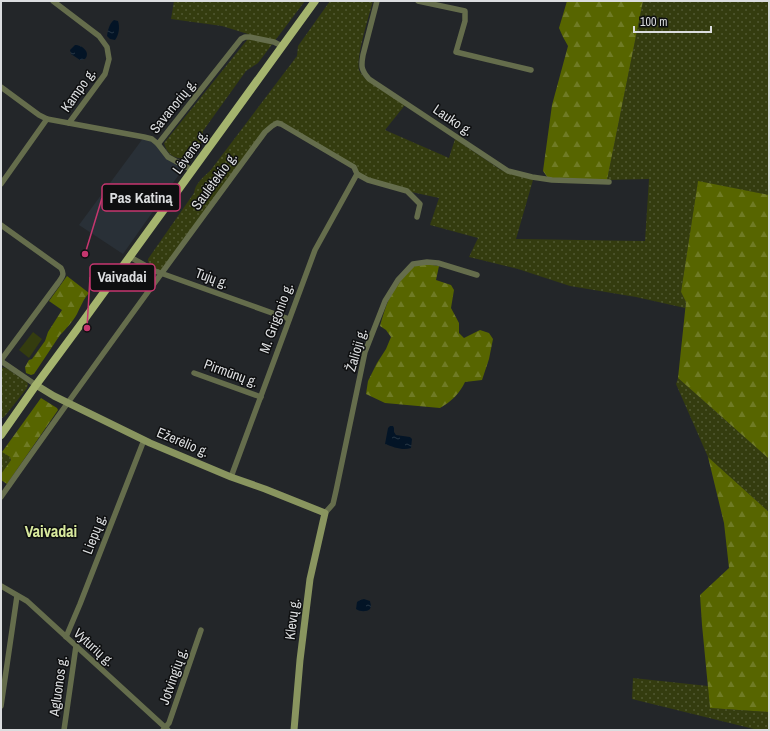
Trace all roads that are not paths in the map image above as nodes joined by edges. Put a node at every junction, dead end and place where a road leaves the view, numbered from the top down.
1 (53, 1) edge
2 (315, 1) edge
3 (377, 1) edge
4 (418, 1) edge
5 (282, 46) junction
6 (531, 70) dead end
7 (1, 87) edge
8 (47, 119) junction
9 (69, 123) junction
10 (158, 144) junction
11 (192, 170) junction
12 (357, 174) junction
13 (609, 182) dead end
14 (1, 184) edge
15 (417, 217) dead end
16 (1, 224) edge
17 (130, 257) junction
18 (162, 273) junction
19 (477, 275) dead end
20 (289, 319) junction
21 (1, 361) edge
22 (194, 373) dead end
23 (36, 385) junction
24 (261, 396) junction
25 (68, 403) junction
26 (1, 435) edge
27 (144, 440) junction
28 (231, 477) junction
29 (1, 497) edge
30 (324, 514) junction
31 (1, 586) edge
32 (17, 596) junction
33 (201, 630) dead end
34 (66, 637) junction
35 (76, 646) junction
36 (1, 706) edge
37 (165, 729) edge
38 (64, 730) edge
39 (294, 730) edge

1 - 9 street, Kampo g.
2 - 5 main road, Lėvens g.
3 - 13 street, Lauko g.
4 - 6 street
5 - 10 street, Savanorių g.
5 - 11 main road, Lėvens g.
7 - 8 street, Savanorių g.
8 - 9 street, Savanorių g.
8 - 14 street
9 - 10 street, Savanorių g.
10 - 11 street
11 - 17 main road, Lėvens g.
12 - 15 street, Saulėtekio g.
12 - 18 street, Saulėtekio g.
12 - 20 street, M. Grigonio g.
16 - 21 street
17 - 18 street, Tujų g.
17 - 23 main road, Lėvens g.
18 - 20 street, Tujų g.
18 - 25 street, Saulėtekio g.
19 - 30 street, Žalioji g.
20 - 24 street, M. Grigonio g.
21 - 23 street
22 - 24 street, Pirmūnų g.
23 - 25 main road, Ežerėlio g.
23 - 26 main road, Lėvens g.
24 - 28 street, M. Grigonio g.
25 - 27 main road, Ežerėlio g.
25 - 29 street, Saulėtekio g.
27 - 28 main road, Ežerėlio g.
27 - 34 street, Liepų g.
28 - 30 main road, Ežerėlio g.
30 - 39 main road, Klevų g.
31 - 32 street, Vyturių g.
32 - 34 street, Vyturių g.
32 - 36 street
33 - 37 street, Jotvingių g.
34 - 35 street, Vyturių g.
35 - 37 street, Vyturių g.
35 - 38 street, Agluonos g.

